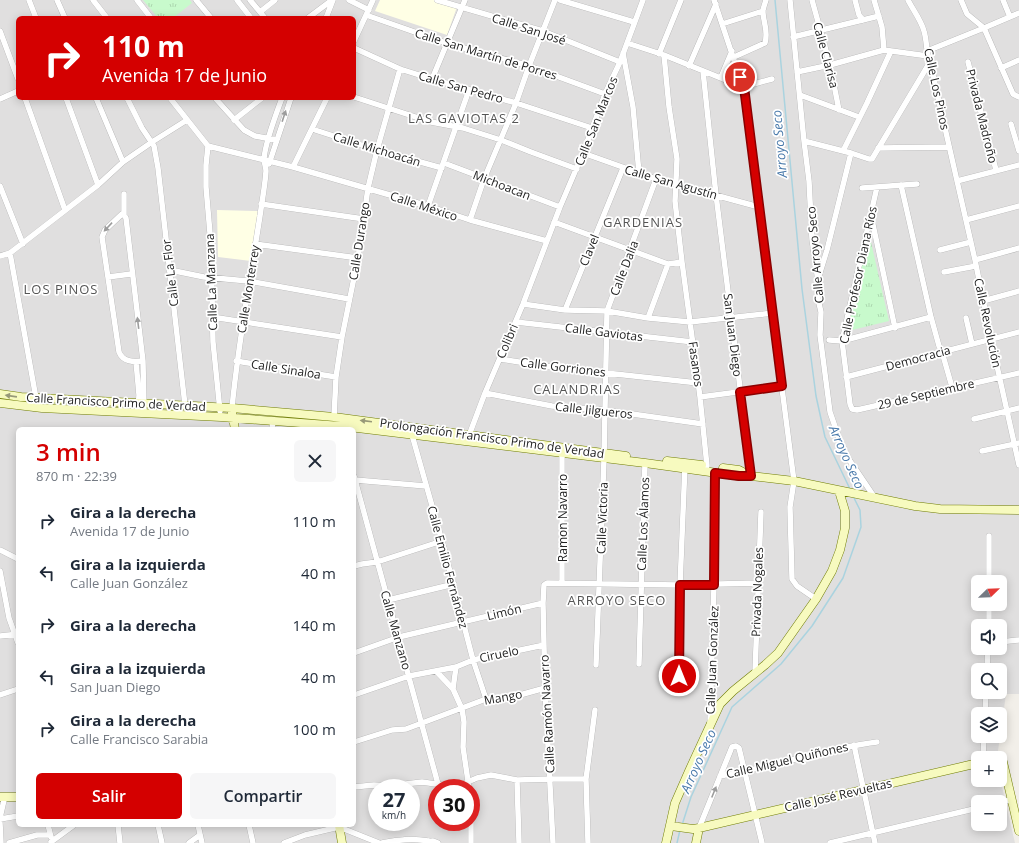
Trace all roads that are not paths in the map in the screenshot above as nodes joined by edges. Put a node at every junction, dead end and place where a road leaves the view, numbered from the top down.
1 (29, 0) edge
2 (57, 0) edge
3 (93, 0) edge
4 (137, 0) edge
5 (196, 0) edge
6 (237, 0) edge
7 (250, 0) edge
8 (275, 0) edge
9 (333, 0) edge
10 (349, 0) edge
11 (373, 0) edge
12 (437, 0) edge
13 (465, 0) edge
14 (555, 0) edge
15 (560, 0) edge
16 (643, 0) edge
17 (681, 0) edge
18 (766, 0) edge
19 (790, 0) edge
20 (812, 0) edge
21 (855, 0) edge
22 (874, 0) edge
23 (908, 0) edge
24 (961, 0) edge
25 (1003, 0) edge
26 (715, 2) edge
27 (462, 8) junction
28 (763, 11) junction
29 (260, 12) junction
30 (368, 13) junction
31 (1019, 13) edge
32 (35, 16) edge
33 (64, 16) edge
34 (105, 16) edge
35 (149, 16) edge
36 (209, 16) edge
37 (250, 16) edge
38 (263, 16) edge
39 (311, 16) edge
40 (327, 16) edge
41 (879, 16) junction
42 (1010, 17) junction
43 (863, 20) junction
44 (634, 22) junction
45 (722, 24) junction
46 (984, 28) junction
47 (0, 31) edge
48 (542, 31) junction
49 (820, 31) junction
50 (793, 36) junction
51 (356, 37) edge
52 (446, 43) junction
53 (627, 43) junction
54 (356, 49) edge
55 (884, 50) junction
56 (891, 51) junction
57 (623, 53) junction
58 (733, 54) junction
59 (928, 54) junction
60 (661, 55) junction
61 (1019, 60) edge
62 (620, 62) junction
63 (930, 62) junction
64 (968, 62) dead end
65 (830, 65) junction
66 (528, 66) junction
67 (689, 66) junction
68 (400, 68) junction
69 (1001, 68) junction
70 (703, 71) junction
71 (797, 72) junction
72 (16, 74) edge
73 (721, 77) junction
74 (432, 79) junction
75 (772, 79) dead end
76 (744, 87) junction
77 (469, 90) junction
78 (16, 92) edge
79 (605, 94) junction
80 (800, 95) junction
81 (1018, 97) edge
82 (0, 98) edge
83 (356, 98) edge
84 (26, 100) edge
85 (67, 100) edge
86 (97, 100) edge
87 (129, 100) edge
88 (172, 100) edge
89 (218, 100) edge
90 (259, 100) edge
91 (281, 100) edge
92 (290, 100) edge
93 (326, 100) edge
94 (516, 103) junction
95 (388, 109) junction
96 (840, 110) junction
97 (860, 117) junction
98 (187, 120) junction
99 (234, 120) junction
100 (1011, 124) dead end
101 (456, 127) junction
102 (592, 128) junction
103 (312, 129) junction
104 (268, 139) junction
105 (276, 140) junction
106 (501, 140) junction
107 (804, 141) junction
108 (152, 142) junction
109 (208, 146) junction
110 (949, 147) junction
111 (878, 148) junction
112 (377, 150) junction
113 (843, 152) junction
114 (1019, 152) edge
115 (583, 153) junction
116 (851, 153) junction
117 (264, 160) junction
118 (123, 162) junction
119 (271, 162) junction
120 (1019, 165) edge
121 (443, 166) junction
122 (293, 167) junction
123 (623, 168) junction
124 (577, 169) junction
125 (266, 170) junction
126 (996, 170) junction
127 (639, 173) junction
128 (484, 179) junction
129 (656, 180) junction
130 (957, 181) junction
131 (98, 184) junction
132 (917, 184) dead end
133 (675, 185) junction
134 (901, 185) junction
135 (0, 186) edge
136 (877, 187) junction
137 (368, 188) junction
138 (862, 188) dead end
139 (124, 194) dead end
140 (716, 195) junction
141 (261, 204) junction
142 (428, 206) junction
143 (1019, 206) edge
144 (560, 207) junction
145 (759, 207) junction
146 (65, 210) junction
147 (871, 213) junction
148 (124, 215) junction
149 (364, 219) junction
150 (470, 220) junction
151 (966, 220) junction
152 (554, 222) junction
153 (594, 237) junction
154 (547, 241) junction
155 (971, 242) junction
156 (23, 244) junction
157 (255, 244) junction
158 (1019, 248) edge
159 (940, 250) dead end
160 (631, 251) junction
161 (10, 253) junction
162 (0, 256) edge
163 (358, 258) junction
164 (682, 262) junction
165 (975, 263) junction
166 (668, 264) junction
167 (170, 270) junction
168 (944, 272) dead end
169 (131, 274) junction
170 (212, 277) junction
171 (108, 278) junction
172 (818, 280) junction
173 (248, 281) junction
174 (1019, 291) edge
175 (349, 299) junction
176 (983, 301) junction
177 (523, 304) junction
178 (566, 310) junction
179 (607, 311) junction
180 (773, 313) junction
181 (212, 316) junction
182 (730, 317) junction
183 (931, 317) junction
184 (648, 318) junction
185 (966, 318) dead end
186 (244, 320) junction
187 (516, 322) junction
188 (690, 322) junction
189 (895, 328) junction
190 (606, 332) junction
191 (1019, 332) edge
192 (342, 337) junction
193 (991, 339) junction
194 (829, 340) dead end
195 (842, 341) junction
196 (692, 342) junction
197 (972, 344) junction
198 (942, 352) junction
199 (500, 359) junction
200 (142, 361) junction
201 (236, 361) junction
202 (136, 362) junction
203 (606, 372) junction
204 (1019, 373) edge
205 (336, 377) junction
206 (846, 377) junction
207 (999, 378) junction
208 (698, 383) junction
209 (782, 386) junction
210 (952, 387) junction
211 (740, 392) junction
212 (485, 393) junction
213 (0, 394) edge
214 (700, 397) junction
215 (36, 398) junction
216 (0, 403) edge
217 (141, 403) junction
218 (185, 405) junction
219 (220, 407) junction
220 (232, 408) junction
221 (1019, 408) edge
222 (852, 409) joint
223 (604, 410) junction
224 (141, 412) junction
225 (1007, 412) junction
226 (221, 417) junction
227 (334, 417) junction
228 (232, 418) junction
229 (974, 419) dead end
230 (703, 424) junction
231 (273, 425) edge
232 (234, 427) edge
233 (318, 427) edge
234 (356, 429) edge
235 (412, 435) junction
236 (468, 438) junction
237 (1016, 444) edge
238 (982, 452) dead end
239 (562, 454) junction
240 (604, 456) junction
241 (645, 463) junction
242 (1019, 465) edge
243 (685, 466) junction
244 (707, 466) junction
245 (715, 473) junction
246 (751, 476) junction
247 (356, 478) edge
248 (794, 481) junction
249 (356, 485) edge
250 (426, 486) junction
251 (841, 491) junction
252 (871, 497) junction
253 (1019, 510) edge
254 (761, 512) dead end
255 (989, 536) dead end
256 (442, 542) junction
257 (0, 550) edge
258 (16, 558) edge
259 (377, 562) junction
260 (356, 566) edge
261 (0, 571) edge
262 (989, 575) edge
263 (562, 583) junction
264 (757, 583) junction
265 (454, 584) junction
266 (600, 584) junction
267 (640, 584) junction
268 (680, 585) junction
269 (714, 585) junction
270 (2, 594) edge
271 (816, 599) junction
272 (388, 600) junction
273 (543, 603) junction
274 (464, 621) junction
275 (16, 632) edge
276 (16, 634) edge
277 (0, 636) edge
278 (399, 638) junction
279 (1019, 640) edge
280 (1007, 641) edge
281 (544, 644) junction
282 (356, 652) edge
283 (473, 660) junction
284 (639, 664) dead end
285 (596, 665) dead end
286 (456, 667) junction
287 (436, 671) junction
288 (755, 673) junction
289 (409, 676) junction
290 (545, 688) junction
291 (16, 690) edge
292 (453, 690) junction
293 (679, 691) dead end
294 (356, 694) edge
295 (0, 695) edge
296 (486, 699) junction
297 (462, 709) junction
298 (595, 710) dead end
299 (422, 724) junction
300 (710, 727) junction
301 (356, 741) edge
302 (877, 742) dead end
303 (854, 745) junction
304 (971, 764) edge
305 (746, 772) junction
306 (720, 776) junction
307 (437, 779) edge
308 (468, 779) edge
309 (476, 779) edge
310 (551, 779) junction
311 (586, 779) junction
312 (517, 780) junction
313 (1007, 781) edge
314 (428, 783) edge
315 (356, 787) edge
316 (863, 790) junction
317 (3, 796) edge
318 (16, 797) edge
319 (1011, 800) junction
320 (1007, 801) edge
321 (971, 810) edge
322 (756, 815) junction
323 (16, 816) edge
324 (0, 818) edge
325 (0, 823) edge
326 (48, 827) edge
327 (71, 827) edge
328 (118, 827) edge
329 (158, 827) edge
330 (198, 827) edge
331 (249, 827) edge
332 (335, 827) edge
333 (339, 827) edge
334 (342, 827) edge
335 (673, 827) junction
336 (696, 828) junction
337 (471, 831) edge
338 (1019, 831) edge
339 (872, 833) junction
340 (50, 835) junction
341 (200, 835) junction
342 (366, 840) edge
343 (428, 841) junction
344 (51, 842) edge
345 (1, 843) edge
346 (9, 843) edge
347 (120, 843) edge
348 (162, 843) edge
349 (189, 843) edge
350 (202, 843) edge
351 (253, 843) edge
352 (284, 843) edge
353 (342, 843) edge
354 (380, 843) edge
355 (422, 843) edge
356 (438, 843) edge
357 (471, 843) edge
358 (519, 843) edge
359 (553, 843) edge
360 (588, 843) edge
361 (666, 843) edge
362 (696, 843) edge
363 (762, 843) edge
364 (830, 843) edge
365 (875, 843) edge

1 - 32 street
2 - 33 street
3 - 34 street
4 - 35 street
5 - 36 street
6 - 37 street
7 - 29 street
8 - 29 street
9 - 39 street
9 - 40 street
10 - 30 street, Calle San Martín de Porres
11 - 30 street
12 - 27 street, Calle San José
13 - 27 street
14 - 48 street
15 - 44 street
16 - 44 street, Calle San Marcos
17 - 60 street
18 - 28 street
19 - 50 street, Calle Arroyo Seco
20 - 49 street, Calle Clarisa
21 - 43 street
22 - 41 street
23 - 59 street, Calle Los Pinos
24 - 46 street
25 - 42 street
26 - 45 street
26 - 67 street
27 - 48 street, Calle San José
27 - 52 street
28 - 45 street
28 - 58 street
29 - 38 street
30 - 51 street
30 - 52 street, Calle San Martín de Porres
31 - 42 street
41 - 43 street
41 - 55 street
42 - 46 street
43 - 49 street
44 - 53 street, Calle San Marcos
45 - 58 street
46 - 59 street
46 - 69 street
47 - 72 street
48 - 62 street, Calle San José
48 - 66 street
49 - 50 street
49 - 65 street, Calle Clarisa
50 - 71 street, Calle Arroyo Seco
52 - 66 street, Calle San Martín de Porres
52 - 74 street
53 - 57 street, Calle San Marcos
53 - 60 street
54 - 68 street, Calle San Pedro
55 - 56 street
55 - 65 street
56 - 59 street
56 - 97 street
57 - 62 street, Calle San Marcos
57 - 127 street
58 - 73 street
58 - 76 street
59 - 63 street, Calle Los Pinos
60 - 67 street
60 - 133 street, Fasanos
61 - 69 street
62 - 79 street, Calle San Marcos
63 - 110 street, Calle Los Pinos
63 - 111 street
64 - 126 street, Privada Madroño
65 - 71 street
65 - 96 street, Calle Clarisa
66 - 79 street, Calle San Martín de Porres
66 - 94 street
67 - 70 street
68 - 74 street, Calle San Pedro
68 - 95 street, Calle Durango
69 - 81 street
70 - 73 street
70 - 140 street, San Juan Diego
71 - 80 street, Calle Arroyo Seco
73 - 76 street
74 - 77 street, Calle San Pedro
75 - 76 street
76 - 145 street
77 - 94 street, Calle San Pedro
77 - 101 street
78 - 82 street
79 - 102 street, Calle San Marcos
80 - 96 street
80 - 107 street, Calle Arroyo Seco
83 - 95 street
84 - 146 street
85 - 131 street
86 - 118 street
87 - 108 street
88 - 98 street
89 - 99 street
90 - 99 street
91 - 104 street
105 -> 92 street, Calle Monterrey
93 - 103 street
94 - 102 street, Calle San Pedro
94 - 106 street
95 - 101 street
95 - 112 street, Calle Durango
96 - 97 street
97 - 113 street
98 - 108 street
98 - 109 street
99 - 104 street
100 - 114 street
101 - 106 street
101 - 121 street
102 - 115 street, Calle San Marcos
103 - 112 street, Calle Michoacán
103 - 122 street
104 - 105 street
104 - 117 street
105 - 119 street, Calle Monterrey
106 - 124 street
106 - 128 street
107 - 113 street
107 - 172 street, Calle Arroyo Seco
108 - 118 street
108 - 167 street, Calle La Flor
109 - 117 street, Calle México
109 - 170 street, Calle La Manzana
110 - 111 street
110 - 130 street, Calle Los Pinos
111 - 116 street
112 - 121 street, Calle Michoacán
112 - 137 street, Calle Durango
113 - 116 street
115 - 123 street, Calle San Agustín
115 - 124 street, Calle San Marcos
116 - 172 street
117 - 119 street, Calle México
117 - 125 street, Calle Monterrey
118 - 131 street
119 - 122 street, Calle México
119 - 125 street, Calle Monterrey
120 - 126 street
121 - 128 street, Michoacan
121 - 142 street
122 - 137 street, Calle México
123 - 127 street, Calle San Agustín
123 - 153 street, Clavel
124 - 144 street, Calle San Marcos
125 - 141 street, Calle Monterrey
126 - 130 street
127 - 129 street, Calle San Agustín
128 - 144 street, Michoacan
128 - 150 street
129 - 133 street, Calle San Agustín
129 - 160 street, Calle Dalia
130 - 151 street, Calle Revolución
131 - 146 street
132 - 134 street
133 - 140 street, Calle San Agustín
133 - 164 street, Fasanos
134 - 136 street
134 - 183 street
135 - 156 street
136 - 138 street
136 - 147 street, Calle Profesor Diana Ríos
137 - 142 street, Calle México
137 - 149 street, Calle Durango
139 - 148 street
140 - 145 street, Calle San Agustín
140 - 182 street, San Juan Diego
141 - 149 street
141 - 157 street, Calle Monterrey
142 - 150 street, Calle México
143 - 151 street
144 - 152 street, Calle San Marcos
145 - 180 street
146 - 156 street
147 - 189 street
147 - 195 street, Calle Profesor Diana Ríos
148 - 169 street
148 -> 171 street
149 - 163 street, Calle Durango
150 - 154 street, Calle México
151 - 155 street, Calle Revolución
152 - 153 street
152 - 154 street, Calle San Marcos
153 - 160 street
153 - 178 street, Clavel
154 - 177 street, Colibri
155 - 159 street
155 - 165 street, Calle Revolución
156 - 161 street
157 - 163 street
157 - 173 street, Calle Monterrey
158 - 165 street
160 - 166 street
160 - 179 street, Calle Dalia
161 - 162 street
161 - 215 street
163 - 175 street, Calle Durango
164 - 166 street
164 - 188 street, Fasanos
165 - 168 street
165 - 176 street, Calle Revolución
166 - 184 street
167 - 170 street
167 - 218 street, Calle La Flor
169 - 171 street
200 -> 169 street
170 - 173 street
170 - 181 street, Calle La Manzana
171 - 202 street
172 - 252 street, Calle Arroyo Seco
173 - 175 street
173 - 186 street, Calle Monterrey
174 - 176 street
175 - 192 street, Calle Durango
176 - 193 street, Calle Revolución
177 - 178 street
177 - 187 street, Colibri
178 - 179 street
179 - 184 street
179 - 190 street, Calle Dalia
180 - 182 street
180 - 209 street
181 - 186 street
181 - 219 street, Calle La Manzana
182 - 188 street
182 - 211 street, San Juan Diego
183 - 189 street
183 - 198 street
184 - 188 street
185 - 197 street
186 - 192 street
186 - 201 street, Calle Monterrey
187 - 190 street, Calle Gaviotas
187 - 199 street, Colibri
188 - 196 street, Fasanos
189 - 195 street
190 - 196 street, Calle Gaviotas
190 - 203 street, Calle Dalia
191 - 193 street, Democracia
192 - 205 street, Calle Durango
193 - 197 street, Democracia
193 - 207 street, Calle Revolución
194 - 195 street
195 - 206 street, Calle Profesor Diana Ríos
196 - 208 street, Fasanos
197 - 198 street, Democracia
198 - 206 street, Democracia
198 - 210 street
199 - 203 street, Calle Gorriones
199 - 212 street, Colibri
200 - 202 street
200 - 217 street
201 - 205 street, Calle Sinaloa
201 - 220 street, Calle Monterrey
202 - 217 street
203 - 208 street, Calle Gorriones
203 - 223 street, Calle Victoria
204 - 207 street, 29 de Septiembre
205 - 227 street, Calle Durango
206 - 222 street, Calle Profesor Diana Ríos
207 - 210 street, 29 de Septiembre
207 - 225 street, Calle Revolución
208 - 214 street, Fasanos
209 - 211 street
209 - 248 street
210 - 222 street, 29 de Septiembre
211 - 214 street
211 - 246 street, San Juan Diego
212 - 223 street, Calle Jilgueros
212 - 236 street, Colibri
215 -> 213 main road, Calle Francisco Primo de Verdad
214 - 230 street, Fasanos
215 - 217 main road, Calle Francisco Primo de Verdad
216 - 224 main road, Calle Francisco Primo de Verdad
217 - 218 main road, Calle Francisco Primo de Verdad
217 - 224 street
218 - 219 main road, Calle Francisco Primo de Verdad
219 - 220 main road, Calle Francisco Primo de Verdad
219 - 226 street, Calle La Manzana
220 - 227 main road, Prolongación Francisco Primo de Verdad
220 - 228 main road
221 - 225 street
223 - 230 street, Calle Jilgueros
223 - 240 street, Calle Victoria
224 - 226 main road, Calle Francisco Primo de Verdad
225 - 229 street
225 - 237 street, Calle Revolución
226 - 228 main road, Calle Francisco Primo de Verdad
236 -> 227 main road, Prolongación Francisco Primo de Verdad
228 - 231 main road, Prolongación Francisco Primo de Verdad
228 - 232 main road
230 - 244 street, Fasanos
231 - 233 main road, Prolongación Francisco Primo de Verdad
234 - 235 main road, Prolongación Francisco Primo de Verdad
235 - 236 main road, Prolongación Francisco Primo de Verdad
235 - 250 street, Calle Emilio Fernández
236 - 239 main road, Prolongación Francisco Primo de Verdad
236 - 240 main road, Prolongación Francisco Primo de Verdad
237 - 238 street
237 - 242 street, Calle Revolución
239 - 240 main road, Prolongación Francisco Primo de Verdad
239 - 263 street, Ramon Navarro
240 - 241 main road, Prolongación Francisco Primo de Verdad
240 - 243 main road, Prolongación Francisco Primo de Verdad
240 - 266 street, Calle Victoria
241 - 243 main road, Prolongación Francisco Primo de Verdad
241 - 267 street, Calle Los Álamos
243 - 244 main road, Prolongación Francisco Primo de Verdad
243 - 245 main road, Prolongación Francisco Primo de Verdad
243 - 268 street
244 - 246 main road, Prolongación Francisco Primo de Verdad
245 - 246 main road, Prolongación Francisco Primo de Verdad
245 - 269 street, Calle Juan González
246 - 248 main road, Prolongación Francisco Primo de Verdad
247 - 250 street
248 - 251 main road, Prolongación Francisco Primo de Verdad
248 - 271 street
249 - 259 street, Calle Manzano
250 - 256 street, Calle Emilio Fernández
251 - 252 main road, Prolongación Francisco Primo de Verdad
251 - 271 main road
252 - 253 main road
254 - 264 street, Privada Nogales
255 - 262 street
256 - 259 street
256 - 265 street, Calle Emilio Fernández
257 - 258 street
259 - 260 street
259 - 272 street, Calle Manzano
261 - 270 street
263 - 266 street
263 - 273 street, Calle Ramón Navarro
264 - 269 street
264 - 288 street, Privada Nogales
265 - 272 street
265 - 274 street, Calle Emilio Fernández
266 - 267 street
266 - 285 street, Calle Victoria
267 - 268 street
267 - 284 street, Calle Los Álamos
268 - 269 street
268 - 293 street
269 - 300 street, Calle Juan González
270 - 275 street
271 - 288 main road
272 - 278 street, Calle Manzano
273 - 274 street, Limón
273 - 281 street, Calle Ramón Navarro
274 - 278 street, Limón
274 - 283 street, Calle Emilio Fernández
276 - 277 street
278 - 282 street, Limón
278 - 289 street, Calle Manzano
279 - 280 street
281 - 283 street, Ciruelo
281 - 290 street, Calle Ramón Navarro
283 - 286 street, Ciruelo
283 - 296 street, Calle Emilio Fernández
286 - 287 street, Ciruelo
286 - 292 street
287 - 289 street, Ciruelo
287 - 292 street
288 - 300 main road
289 - 294 street, Ciruelo
289 - 299 street, Calle Manzano
290 - 296 street, Mango
290 - 310 street, Calle Ramón Navarro
291 - 295 street
292 - 297 street
296 - 297 street, Mango
297 - 299 street, Mango
297 - 308 street
298 - 311 street
299 - 301 street, Mango
299 - 307 street, Calle Manzano
300 - 335 main road
302 - 303 street, Calle Miguel Quiñones
303 - 305 street, Calle Miguel Quiñones
303 - 316 street
304 - 316 main road, Calle José Revueltas
305 - 306 street, Calle Miguel Quiñones
305 - 306 street
305 - 322 street
336 -> 306 street
309 - 312 street
310 - 311 street
310 - 312 street
310 - 359 street, Calle Ramón Navarro
311 - 360 street
312 - 358 street
313 - 319 main road
314 - 315 street
316 - 322 main road, Calle José Revueltas
316 - 339 street
317 - 318 main road
317 - 324 street
319 - 320 street
319 - 338 main road
321 - 339 street
322 - 336 main road, Calle José Revueltas
322 - 363 street
323 - 324 street
325 - 345 street
326 - 340 street
327 - 344 street
328 - 347 street
329 - 348 street
330 - 341 street
331 - 351 street
332 - 352 street
333 - 353 main road
334 - 342 street
335 - 336 main road, Calle José Revueltas
335 - 361 main road
336 - 362 main road
337 - 357 street
339 - 364 street
339 - 365 street
340 - 344 street
340 - 346 street
341 - 349 street
341 - 350 street
342 - 354 street
343 - 354 street
343 - 355 street
343 - 356 street

